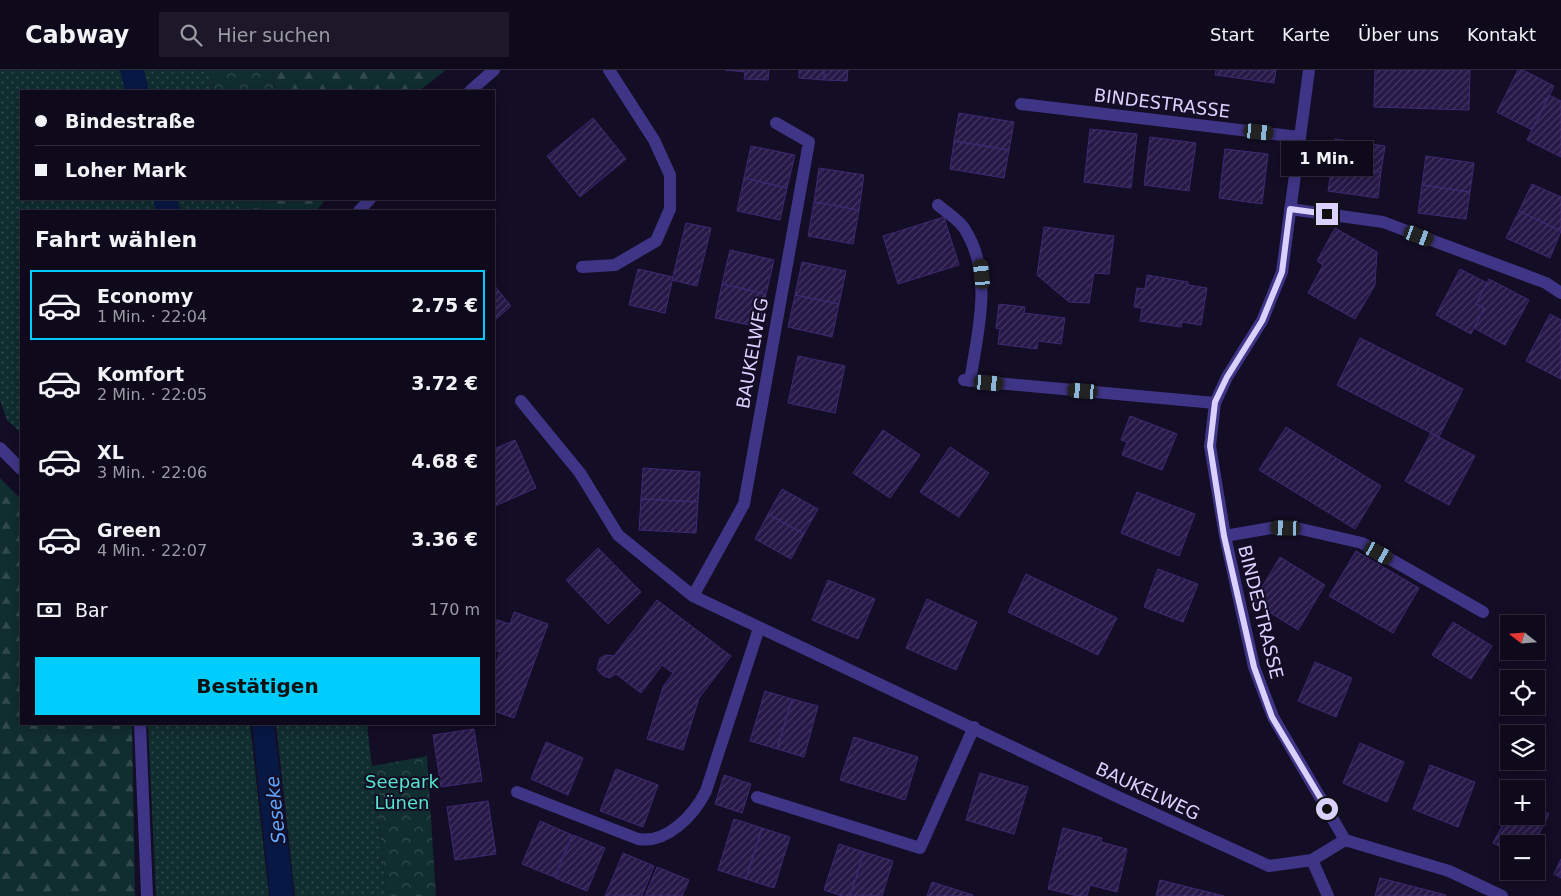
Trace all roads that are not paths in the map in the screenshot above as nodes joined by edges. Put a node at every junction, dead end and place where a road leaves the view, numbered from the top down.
1 (494, 70) edge
2 (609, 70) edge
3 (1308, 70) edge
4 (471, 90) edge
5 (1021, 104) dead end
6 (776, 123) dead end
7 (1299, 136) junction
8 (369, 200) edge
9 (938, 205) dead end
10 (1290, 209) junction
11 (360, 210) edge
12 (582, 267) dead end
13 (1561, 292) edge
14 (521, 402) dead end
15 (1215, 402) junction
16 (0, 448) edge
17 (20, 468) edge
18 (1224, 536) junction
19 (693, 596) junction
20 (1483, 612) dead end
21 (759, 628) junction
22 (140, 725) edge
23 (974, 727) junction
24 (517, 792) dead end
25 (757, 797) dead end
26 (1345, 840) junction
27 (1312, 860) junction
28 (147, 896) edge
29 (1328, 896) edge
30 (1502, 896) edge

1 - 4 street
2 - 12 street
3 - 7 street, BINDESTRASSE
5 - 7 street, BINDESTRASSE
6 - 19 street, BAUKELWEG
7 - 10 street, BINDESTRASSE
8 - 11 street
9 - 15 street
10 - 13 street
10 - 15 street, BINDESTRASSE
14 - 19 street, BAUKELWEG
15 - 18 street, BINDESTRASSE
16 - 17 street
18 - 20 street
18 - 26 street, BINDESTRASSE
19 - 21 street, BAUKELWEG
21 - 23 street, BAUKELWEG
21 - 24 street
22 - 28 street
23 - 25 street
23 - 27 street, BAUKELWEG
26 - 27 street, BAUKELWEG
26 - 30 street
27 - 29 street

